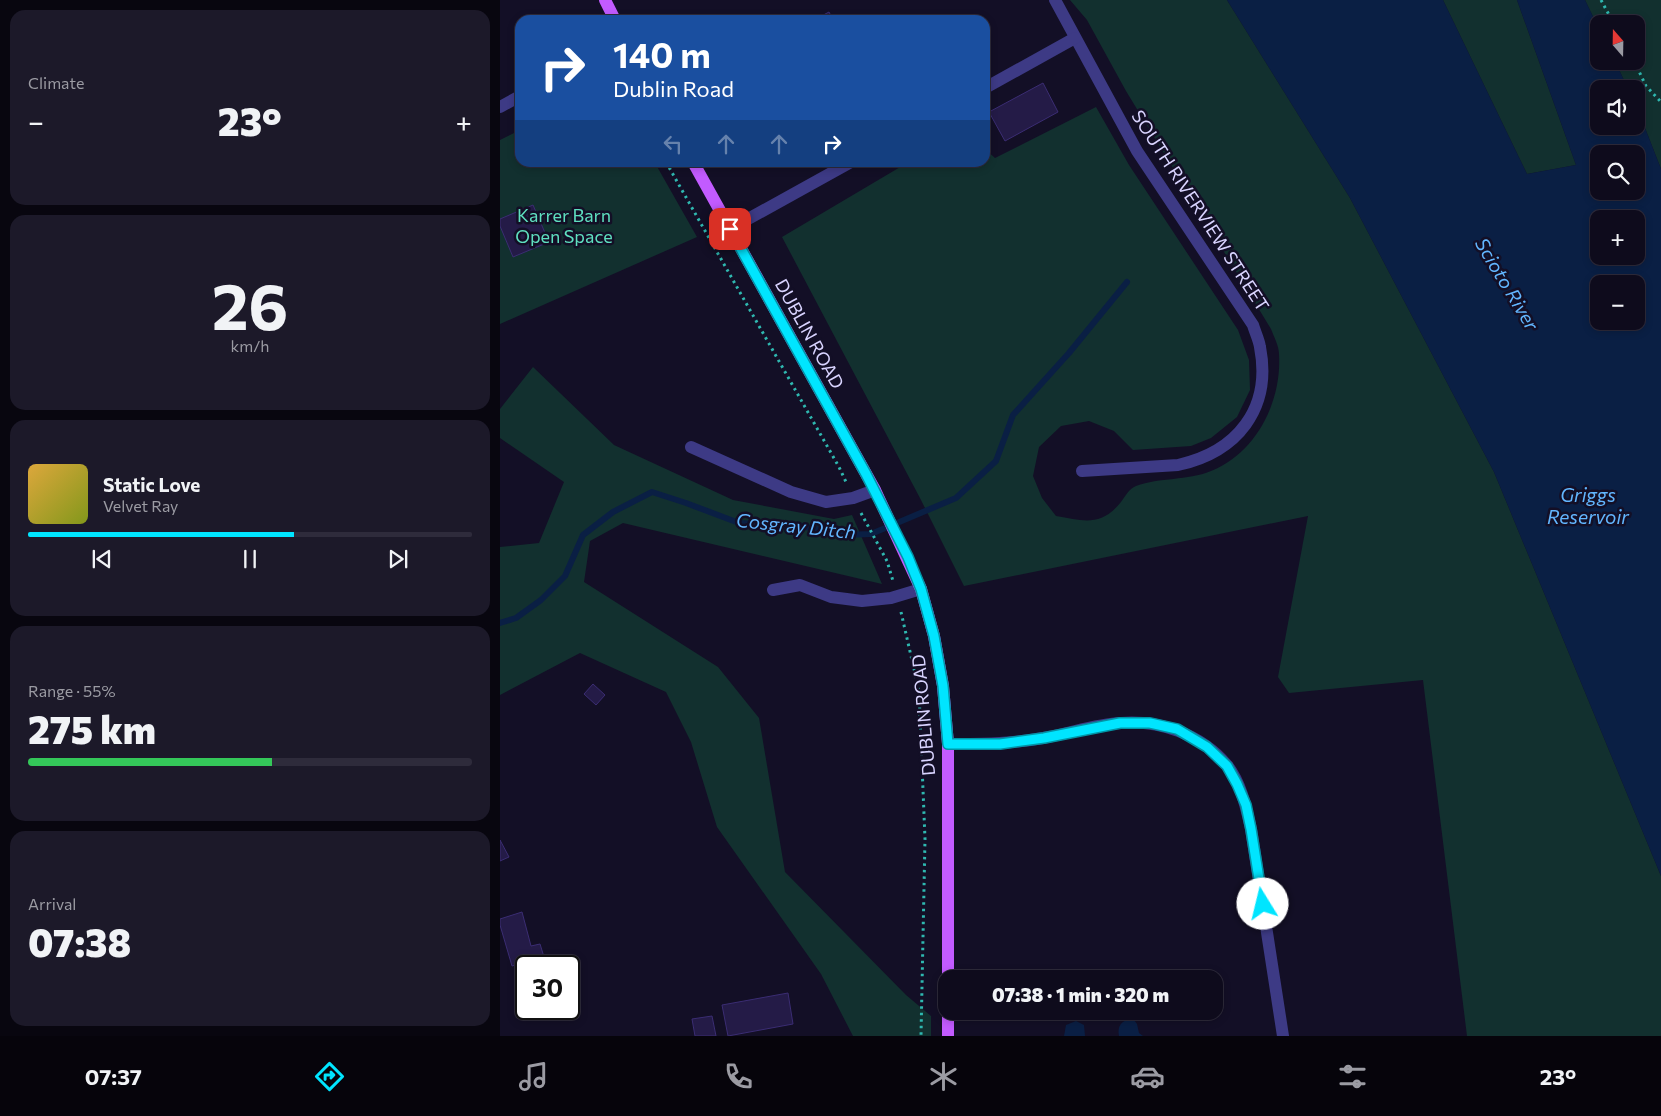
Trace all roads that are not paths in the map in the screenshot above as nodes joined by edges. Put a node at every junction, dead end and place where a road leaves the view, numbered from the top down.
1 (604, 0) edge
2 (1055, 0) edge
3 (612, 15) edge
4 (1075, 38) junction
5 (990, 85) edge
6 (515, 99) edge
7 (500, 107) edge
8 (696, 167) edge
9 (842, 167) edge
10 (730, 229) junction
11 (691, 447) dead end
12 (1082, 471) dead end
13 (875, 490) junction
14 (921, 589) junction
15 (773, 590) dead end
16 (948, 744) junction
17 (948, 970) edge
18 (948, 1020) edge
19 (948, 1036) edge
20 (1283, 1036) edge

1 - 3 main road
2 - 4 street, SOUTH RIVERVIEW STREET
4 - 5 street
4 - 12 street, SOUTH RIVERVIEW STREET
6 - 7 street
8 - 10 main road, DUBLIN ROAD
9 - 10 street
10 - 13 main road, DUBLIN ROAD
11 - 13 street
13 - 14 main road, DUBLIN ROAD
14 - 15 street
14 - 16 main road, DUBLIN ROAD
16 - 17 main road, DUBLIN ROAD
16 - 20 street
18 - 19 main road

